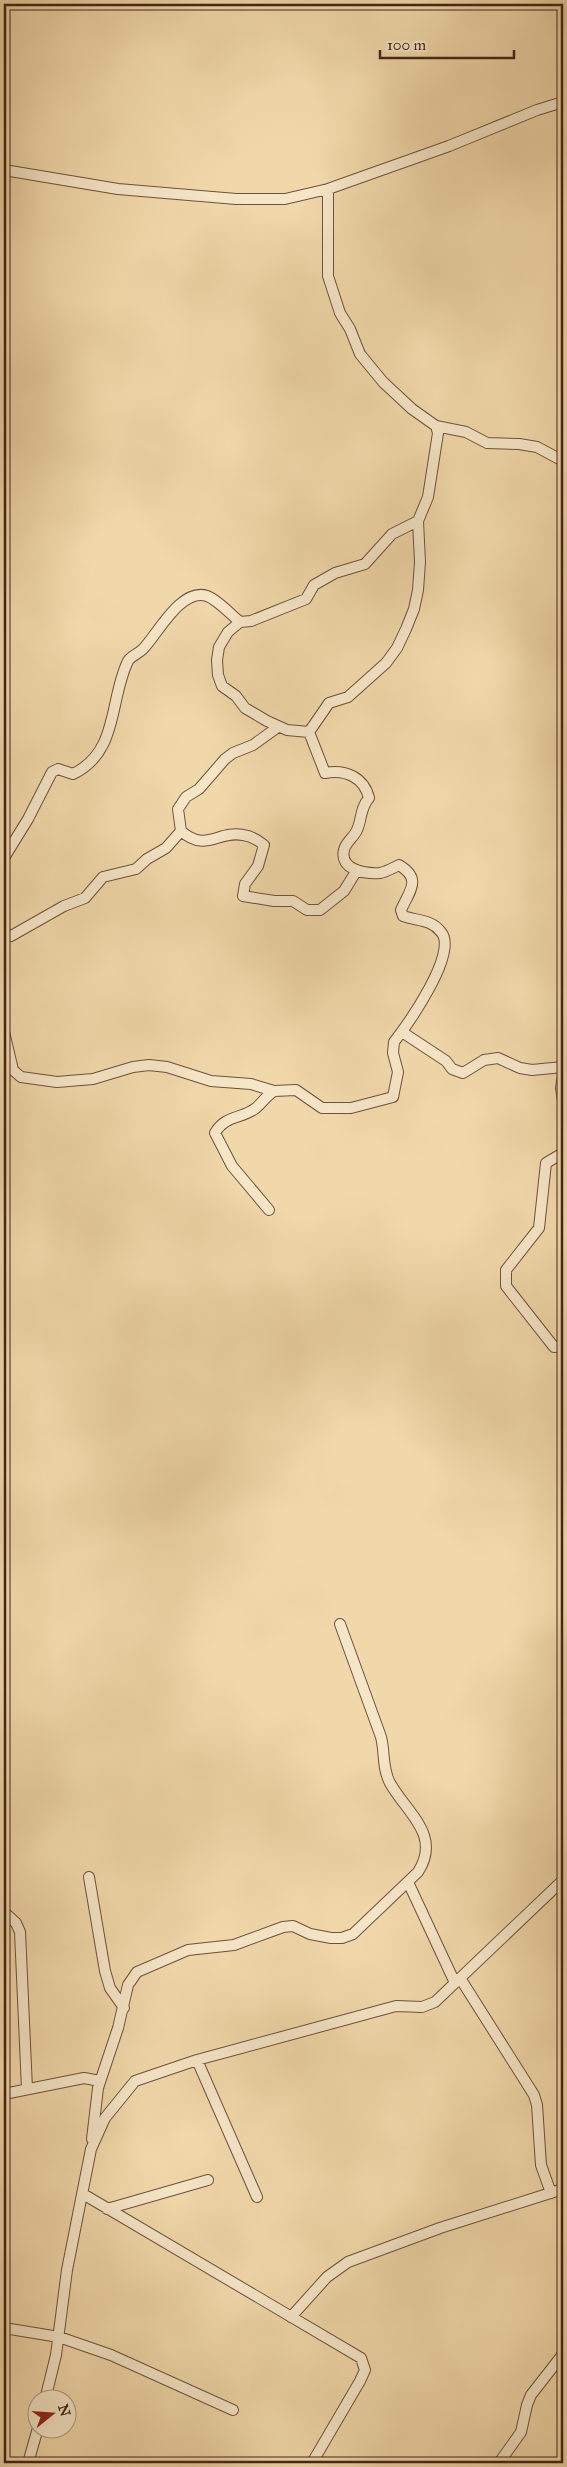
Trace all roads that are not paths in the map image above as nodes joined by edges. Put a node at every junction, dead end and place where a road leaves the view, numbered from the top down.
1 (563, 102) edge
2 (4, 170) edge
3 (328, 190) junction
4 (436, 426) junction
5 (563, 461) edge
6 (418, 521) junction
7 (240, 622) junction
8 (278, 727) junction
9 (309, 732) junction
10 (181, 832) junction
11 (4, 858) edge
12 (357, 870) junction
13 (4, 937) edge
14 (4, 1032) edge
15 (402, 1032) junction
16 (563, 1067) edge
17 (563, 1076) edge
18 (274, 1091) junction
19 (563, 1100) edge
20 (563, 1152) edge
21 (269, 1210) dead end
22 (563, 1346) edge
23 (340, 1624) dead end
24 (89, 1877) dead end
25 (563, 1880) edge
26 (408, 1882) junction
27 (4, 1912) edge
28 (457, 1980) junction
29 (124, 2008) junction
30 (197, 2060) junction
31 (100, 2081) junction
32 (27, 2089) junction
33 (4, 2094) edge
34 (91, 2149) junction
35 (208, 2180) dead end
36 (563, 2189) edge
37 (551, 2193) junction
38 (83, 2194) junction
39 (257, 2197) dead end
40 (107, 2208) junction
41 (291, 2317) junction
42 (4, 2328) edge
43 (59, 2337) junction
44 (563, 2354) edge
45 (47, 2390) edge
46 (233, 2410) dead end
47 (35, 2440) edge
48 (28, 2463) edge
49 (312, 2463) edge
50 (499, 2463) edge

1 - 3 street
2 - 3 street
3 - 4 street
4 - 5 street
4 - 6 street
6 - 7 street
6 - 9 street
7 - 8 street
7 - 11 street
8 - 9 street
8 - 10 street
9 - 12 street
10 - 12 street
10 - 13 street
12 - 15 street
14 - 18 street
15 - 16 street
15 - 18 street
17 - 19 street
18 - 21 street
20 - 22 street
23 - 26 street
24 - 29 street
25 - 28 street
26 - 28 street
26 - 29 street
27 - 32 street
28 - 30 street
28 - 37 street
29 - 31 street
30 - 34 street
30 - 39 street
31 - 32 street
31 - 34 street
32 - 33 street
34 - 38 street
35 - 40 street
36 - 37 street
37 - 41 street
38 - 40 street
38 - 43 street
40 - 41 street
41 - 49 street
42 - 43 street
43 - 45 street
43 - 46 street
44 - 50 street
47 - 48 street

